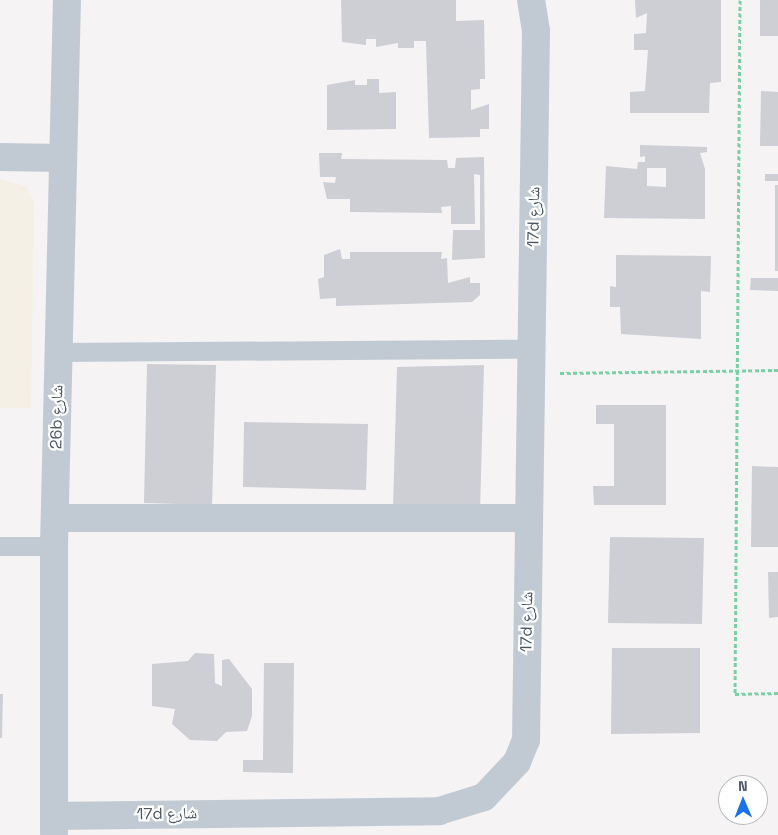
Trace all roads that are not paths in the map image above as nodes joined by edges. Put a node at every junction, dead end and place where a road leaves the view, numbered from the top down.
1 (67, 0) edge
2 (531, 0) edge
3 (0, 157) edge
4 (62, 158) junction
5 (58, 352) junction
6 (532, 362) junction
7 (55, 518) junction
8 (528, 518) junction
9 (0, 546) edge
10 (54, 546) junction
11 (54, 825) edge

1 - 4 street, 26b شارع
2 - 6 street, 17d شارع
3 - 4 street
4 - 5 street, 26b شارع
5 - 6 lane
5 - 7 street, 26b شارع
6 - 8 street, 17d شارع
7 - 8 street
7 - 10 street, 26b شارع
8 - 11 street, 17d شارع
9 - 10 lane
10 - 11 street, 26b شارع

